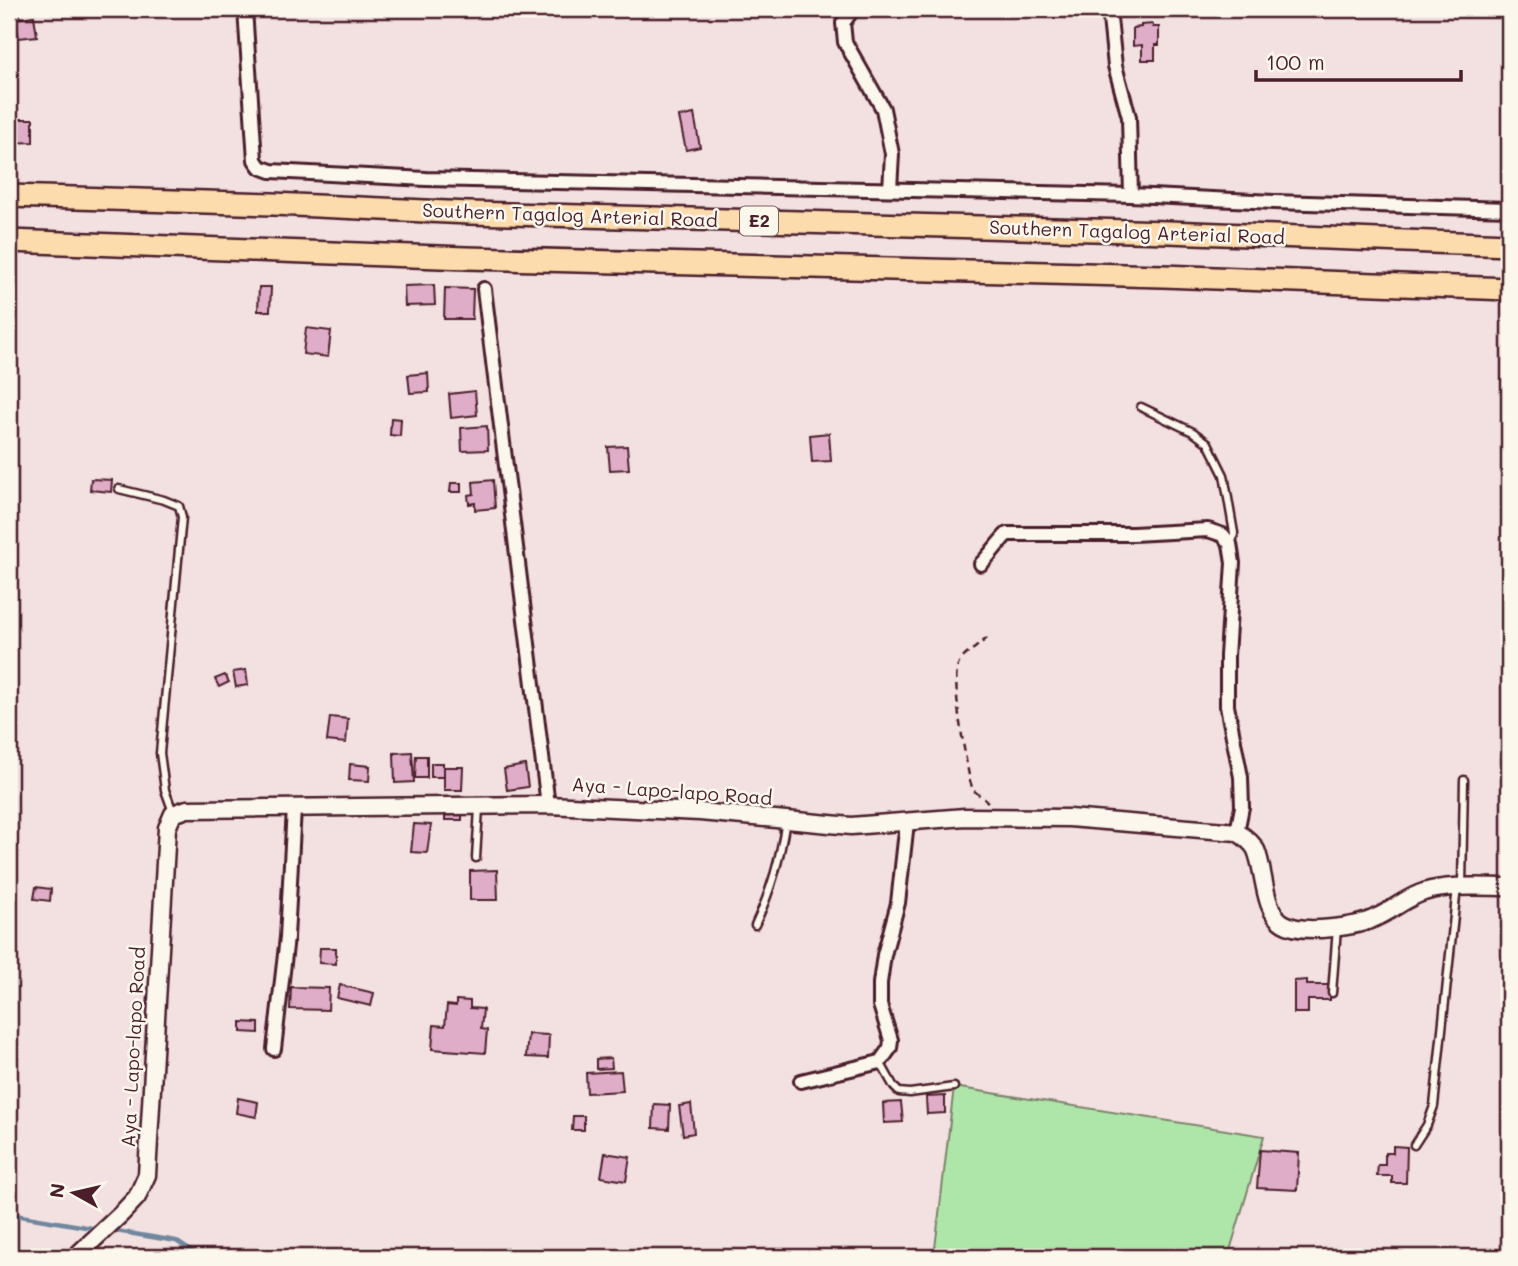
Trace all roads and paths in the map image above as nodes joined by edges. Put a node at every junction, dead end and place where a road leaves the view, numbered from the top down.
1 (244, 9) edge
2 (853, 9) edge
3 (1109, 9) edge
4 (890, 189) junction
5 (1131, 195) junction
6 (9, 196) edge
7 (1509, 209) edge
8 (9, 241) edge
9 (1509, 245) edge
10 (484, 289) dead end
11 (1509, 289) edge
12 (1141, 407) dead end
13 (119, 489) dead end
14 (1230, 544) junction
15 (981, 564) dead end
16 (987, 638) dead end
17 (1464, 780) dead end
18 (548, 805) junction
19 (479, 806) junction
20 (294, 808) junction
21 (173, 814) junction
22 (1002, 818) junction
23 (786, 820) junction
24 (907, 822) junction
25 (1237, 832) junction
26 (476, 858) dead end
27 (1459, 887) junction
28 (1509, 887) edge
29 (755, 925) dead end
30 (1338, 926) junction
31 (1332, 993) dead end
32 (274, 1049) dead end
33 (880, 1062) junction
34 (801, 1081) dead end
35 (954, 1087) dead end
36 (1414, 1144) dead end
37 (75, 1257) edge

1 - 4 street
2 - 4 street
3 - 5 street
4 - 5 street
5 - 7 street
6 - 9 highway, Southern Tagalog Arterial Road / E2
8 - 11 highway
10 - 18 street
12 - 14 lane
13 - 21 lane
14 - 15 street
14 - 25 street
16 - 22 path
17 - 27 lane
18 - 19 street, Aya - Lapo-lapo Road
18 - 23 street, Aya - Lapo-lapo Road
19 - 20 street, Aya - Lapo-lapo Road
19 - 26 lane
20 - 21 street, Aya - Lapo-lapo Road
20 - 32 street
21 - 37 street, Aya - Lapo-lapo Road
22 - 24 street, Aya - Lapo-lapo Road
22 - 25 street, Aya - Lapo-lapo Road
23 - 24 street, Aya - Lapo-lapo Road
23 - 29 lane
24 - 33 street
25 - 30 street
27 - 28 street
27 - 30 street
27 - 36 lane
30 - 31 lane
33 - 34 street
33 - 35 lane

